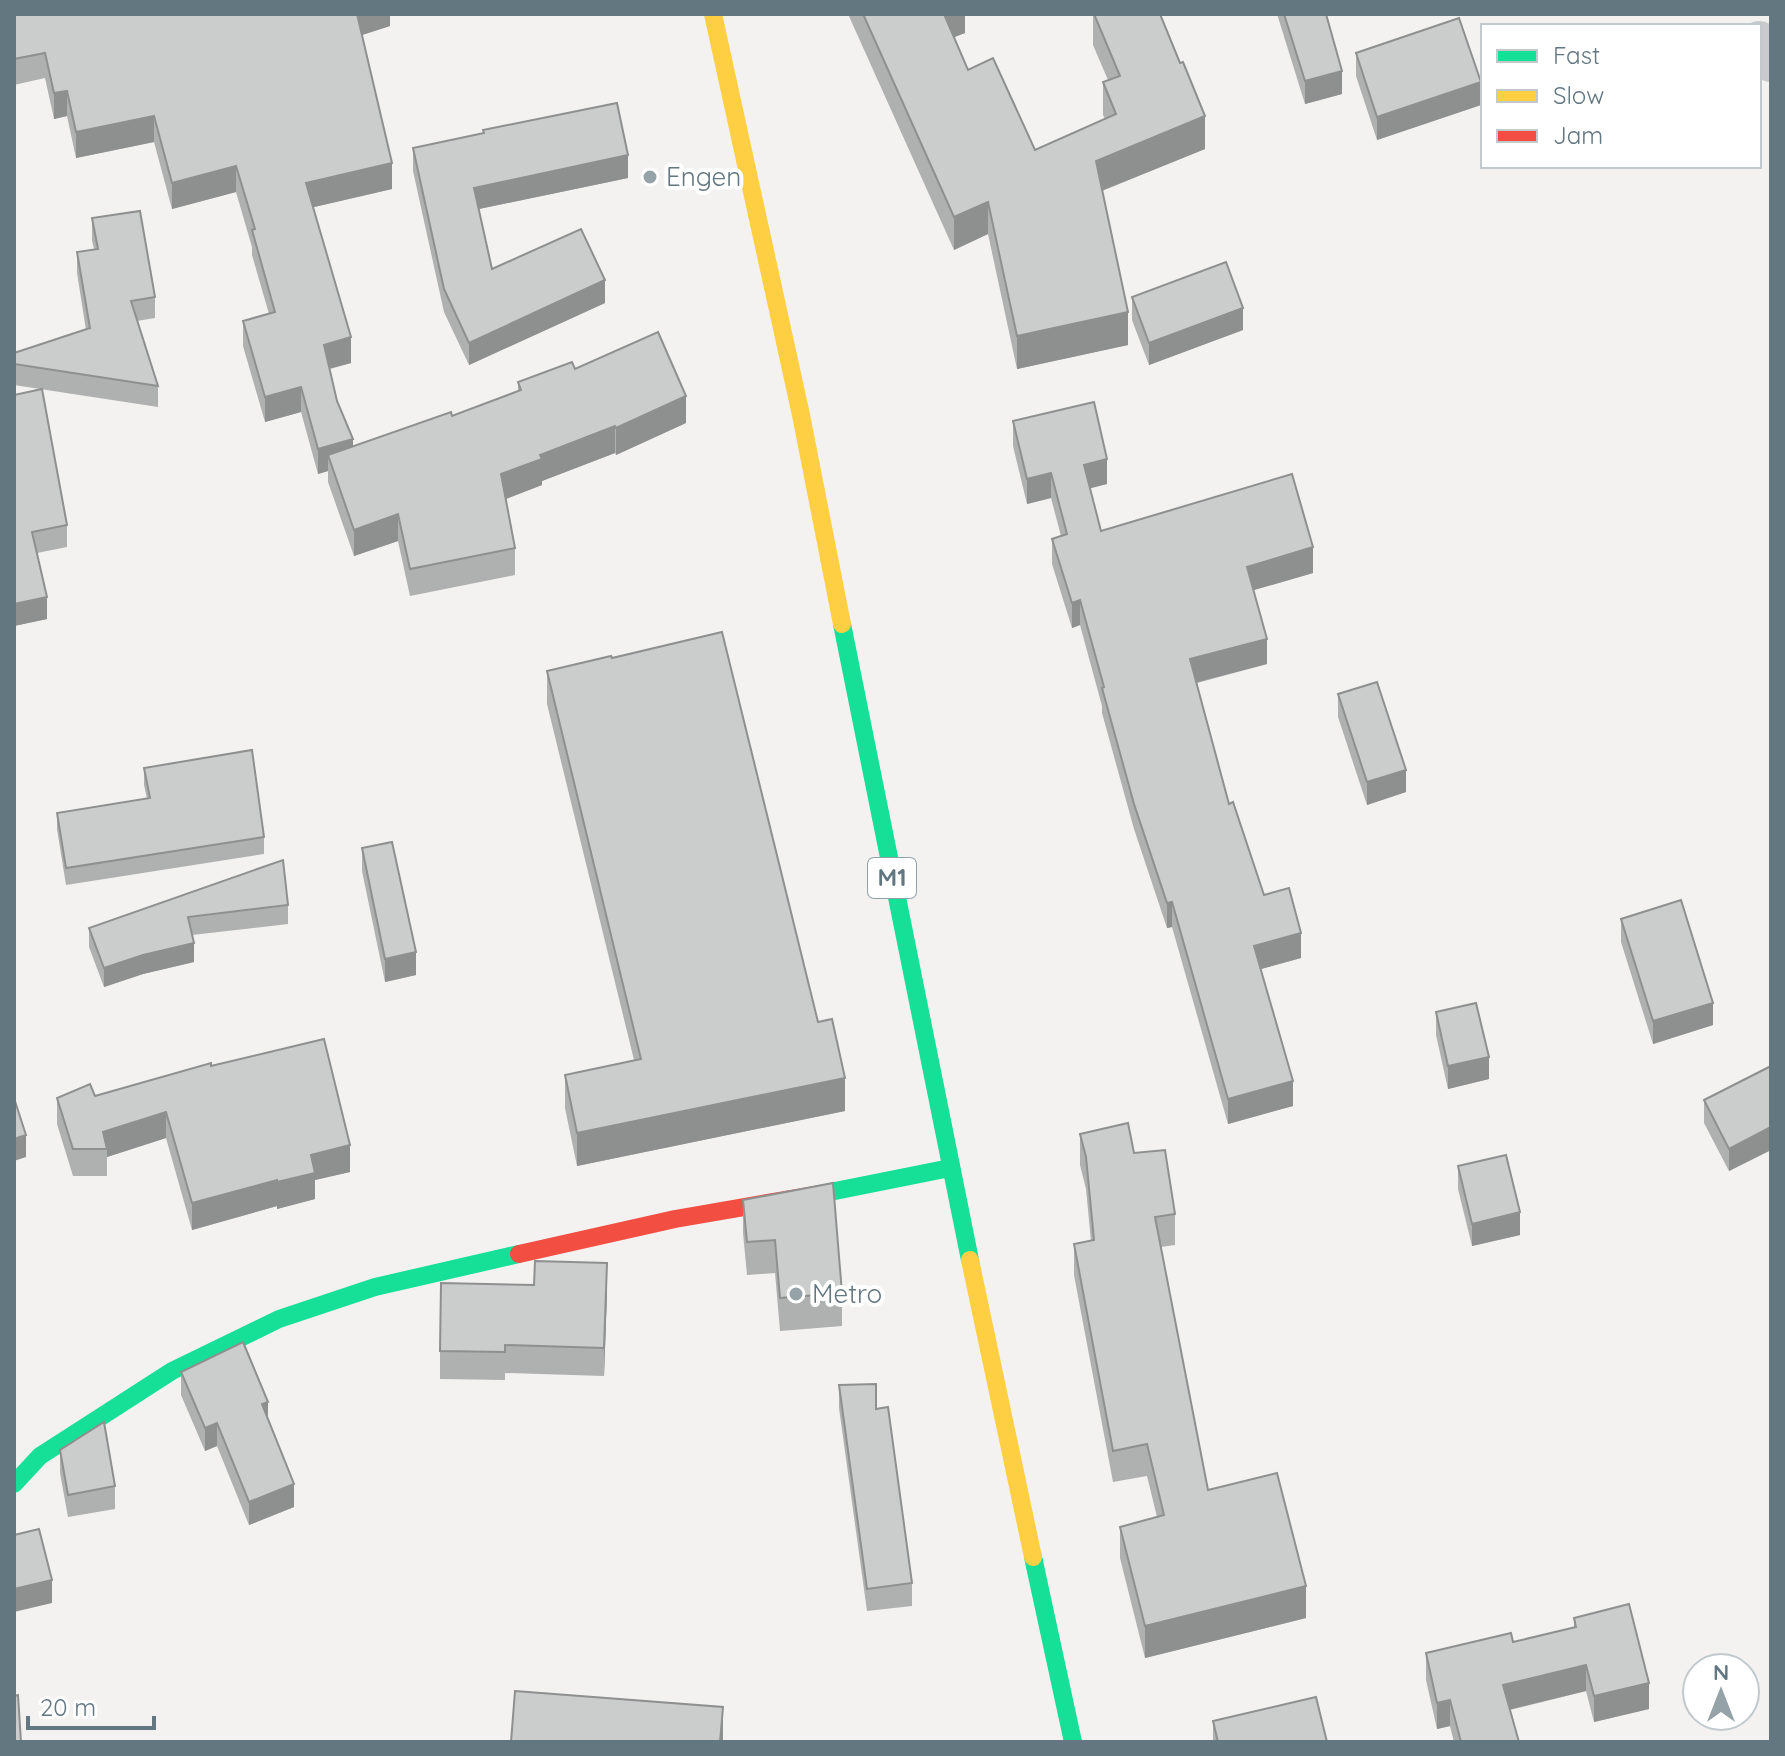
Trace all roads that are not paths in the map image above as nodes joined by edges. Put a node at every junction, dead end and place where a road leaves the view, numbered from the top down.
1 (713, 14) edge
2 (1761, 44) edge
3 (1771, 63) edge
4 (950, 1168) junction
5 (14, 1484) edge
6 (1073, 1742) edge

1 - 4 main road, M1
2 - 3 street
4 - 5 main road
4 - 6 main road, M1

